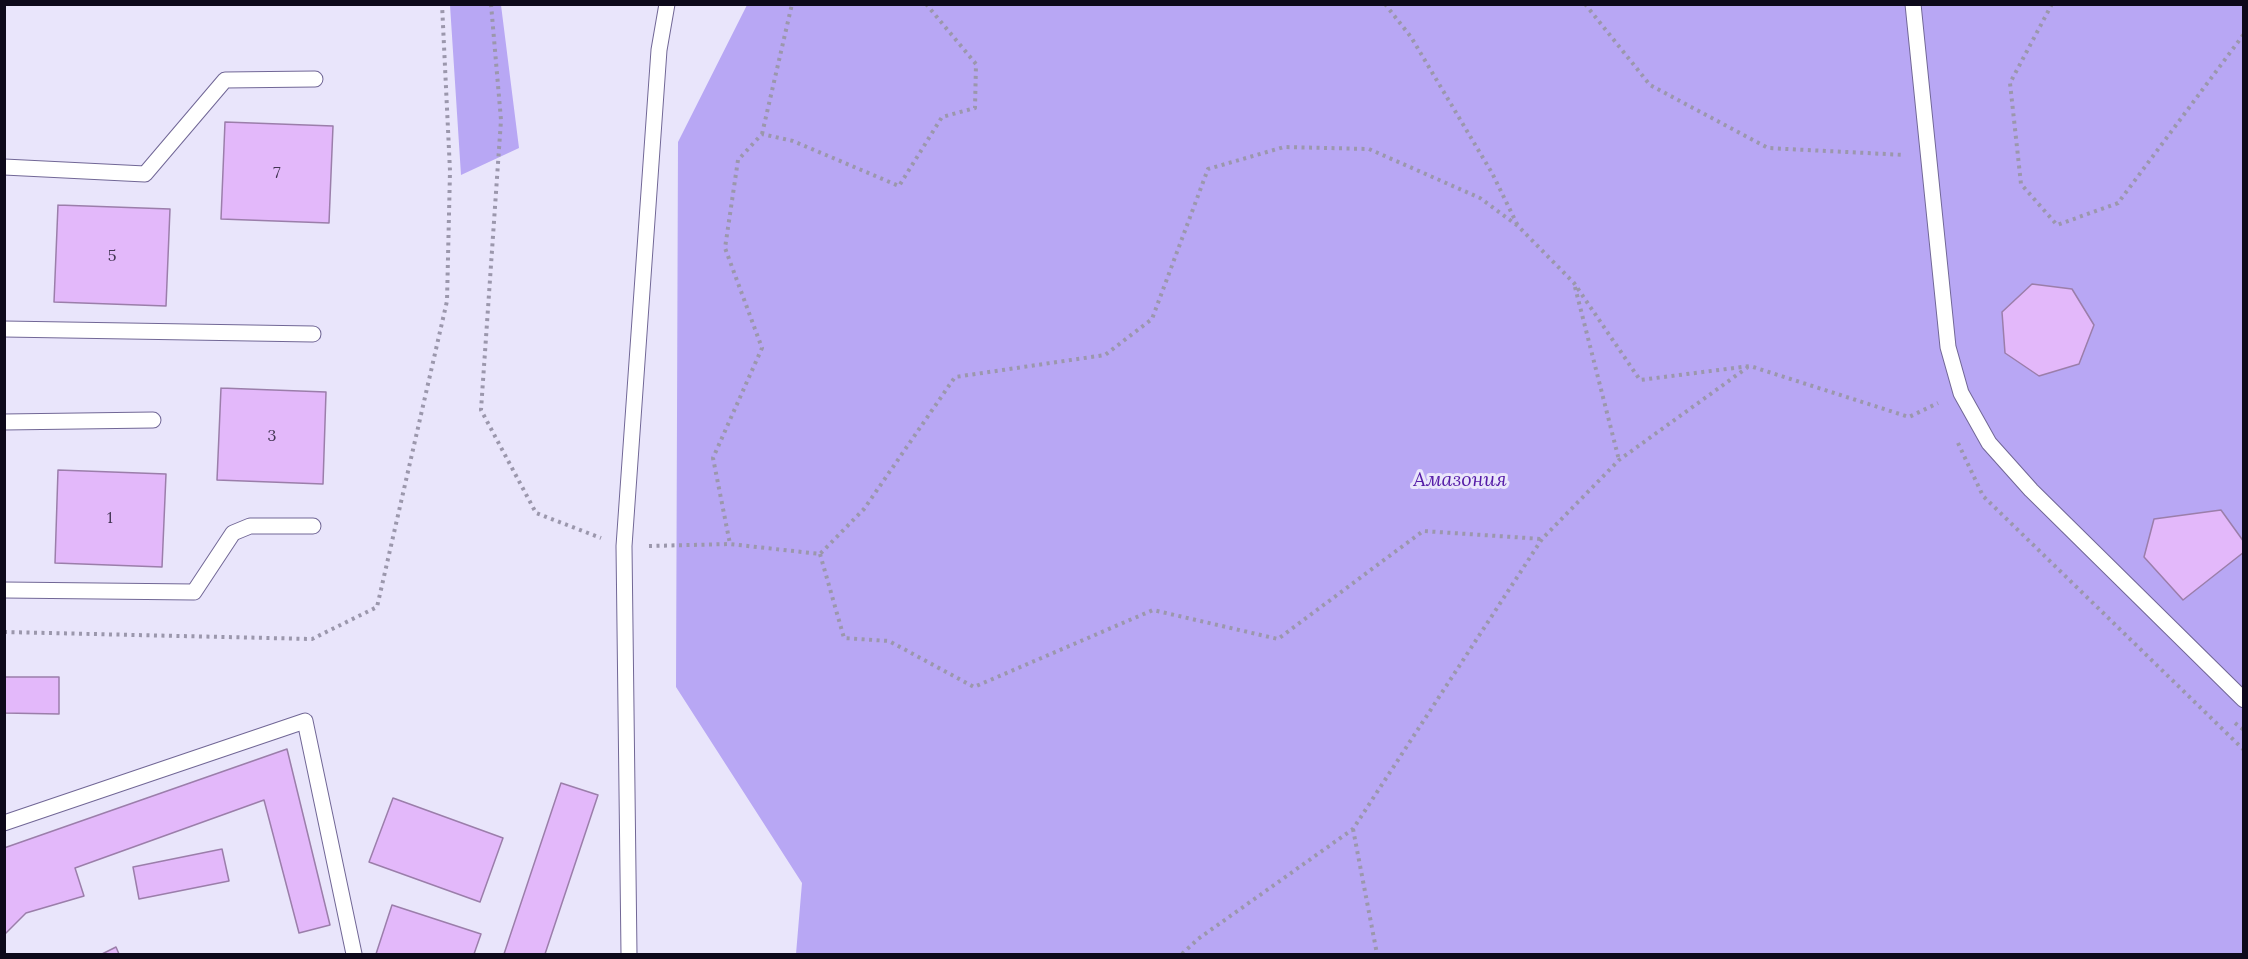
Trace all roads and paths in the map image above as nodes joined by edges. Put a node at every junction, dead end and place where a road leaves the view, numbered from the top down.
1 (442, 4) edge
2 (491, 4) edge
3 (667, 4) edge
4 (792, 4) edge
5 (926, 4) edge
6 (1385, 4) edge
7 (1585, 4) edge
8 (1913, 4) edge
9 (2052, 4) edge
10 (2244, 34) edge
11 (315, 79) dead end
12 (762, 135) junction
13 (1902, 144) dead end
14 (1903, 155) junction
15 (1927, 156) junction
16 (1904, 166) dead end
17 (4, 167) edge
18 (1518, 226) junction
19 (1574, 283) junction
20 (4, 329) edge
21 (313, 334) dead end
22 (1750, 366) junction
23 (1934, 392) dead end
24 (1961, 393) junction
25 (1937, 404) junction
26 (1942, 414) dead end
27 (153, 420) dead end
28 (4, 422) edge
29 (1953, 434) dead end
30 (1958, 443) junction
31 (1619, 460) junction
32 (1977, 467) dead end
33 (313, 526) dead end
34 (1542, 539) junction
35 (730, 544) junction
36 (624, 546) junction
37 (820, 554) junction
38 (4, 590) edge
39 (4, 632) edge
40 (2244, 700) edge
41 (2234, 721) dead end
42 (2244, 730) edge
43 (2244, 750) edge
44 (4, 823) edge
45 (1353, 829) junction
46 (354, 954) edge
47 (629, 954) edge
48 (1182, 954) edge
49 (1377, 954) edge

1 - 39 path
2 - 36 path
3 - 36 lane
4 - 12 path
5 - 12 path
6 - 18 path
7 - 14 path
8 - 15 lane
9 - 10 path
11 - 17 lane
12 - 35 path
13 - 14 path
14 - 15 path
14 - 16 path
15 - 24 lane
18 - 19 path
18 - 37 path
19 - 22 path
19 - 31 path
20 - 21 lane
22 - 25 path
22 - 31 path
23 - 25 path
24 - 25 path
24 - 40 lane
25 - 26 path
27 - 28 lane
29 - 30 path
30 - 32 path
30 - 43 path
31 - 34 path
33 - 38 lane
34 - 37 path
34 - 45 path
35 - 36 path
35 - 37 path
36 - 47 lane
41 - 42 path
44 - 46 lane
45 - 48 path
45 - 49 path

